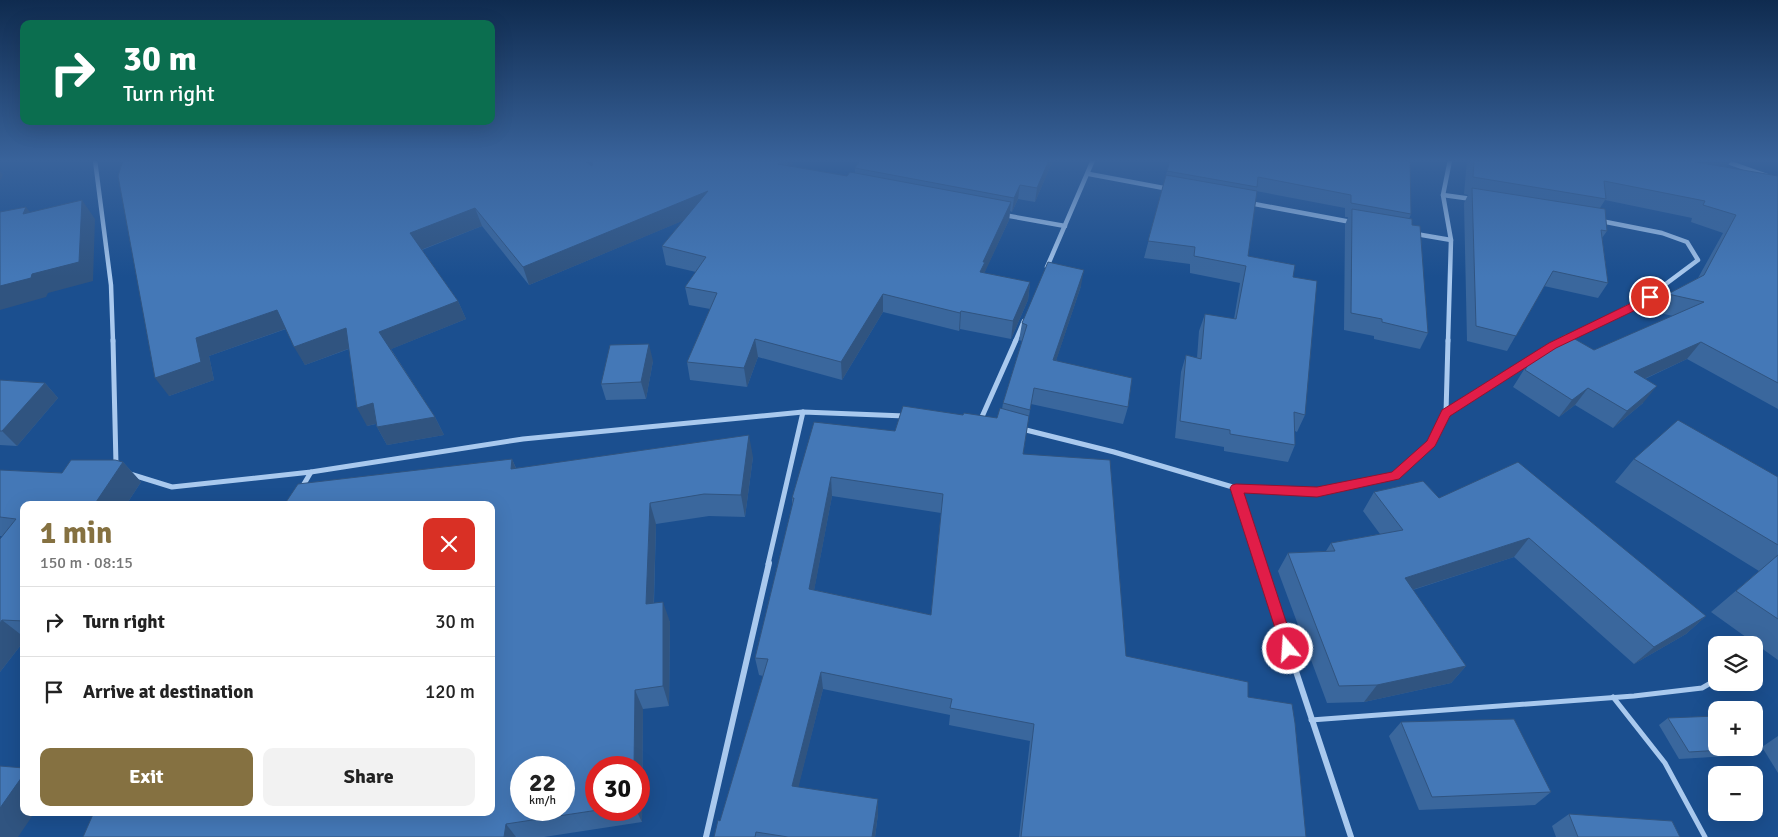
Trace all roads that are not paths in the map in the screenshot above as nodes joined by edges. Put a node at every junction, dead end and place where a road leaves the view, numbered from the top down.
1 (100, 199) edge
2 (1077, 199) edge
3 (1444, 199) edge
4 (1469, 199) edge
5 (1482, 201) edge
6 (1245, 203) edge
7 (997, 213) edge
8 (1596, 220) edge
9 (1353, 222) edge
10 (1065, 226) junction
11 (1412, 233) edge
12 (1451, 240) junction
13 (1045, 272) edge
14 (1025, 318) edge
15 (1561, 342) edge
16 (1544, 351) edge
17 (803, 412) junction
18 (1446, 413) junction
19 (912, 416) edge
20 (971, 418) edge
21 (981, 419) junction
22 (990, 421) edge
23 (1019, 428) edge
24 (116, 470) edge
25 (312, 472) junction
26 (125, 473) edge
27 (1236, 488) junction
28 (296, 497) edge
29 (1708, 685) edge
30 (1613, 697) junction
31 (1311, 720) junction
32 (706, 837) edge
33 (1351, 837) edge
34 (1704, 837) edge

1 - 24 street
2 - 10 street
3 - 12 street
4 - 5 street
6 - 9 street
7 - 10 street
8 - 15 street
10 - 13 street
11 - 12 street
12 - 18 street
14 - 21 street
16 - 18 street
17 - 19 street
17 - 25 street
17 - 32 street
18 - 27 street
20 - 21 street
21 - 22 street
23 - 27 street
25 - 26 street
25 - 28 street
27 - 31 street
29 - 30 lane
30 - 31 lane
30 - 34 lane
31 - 33 street

